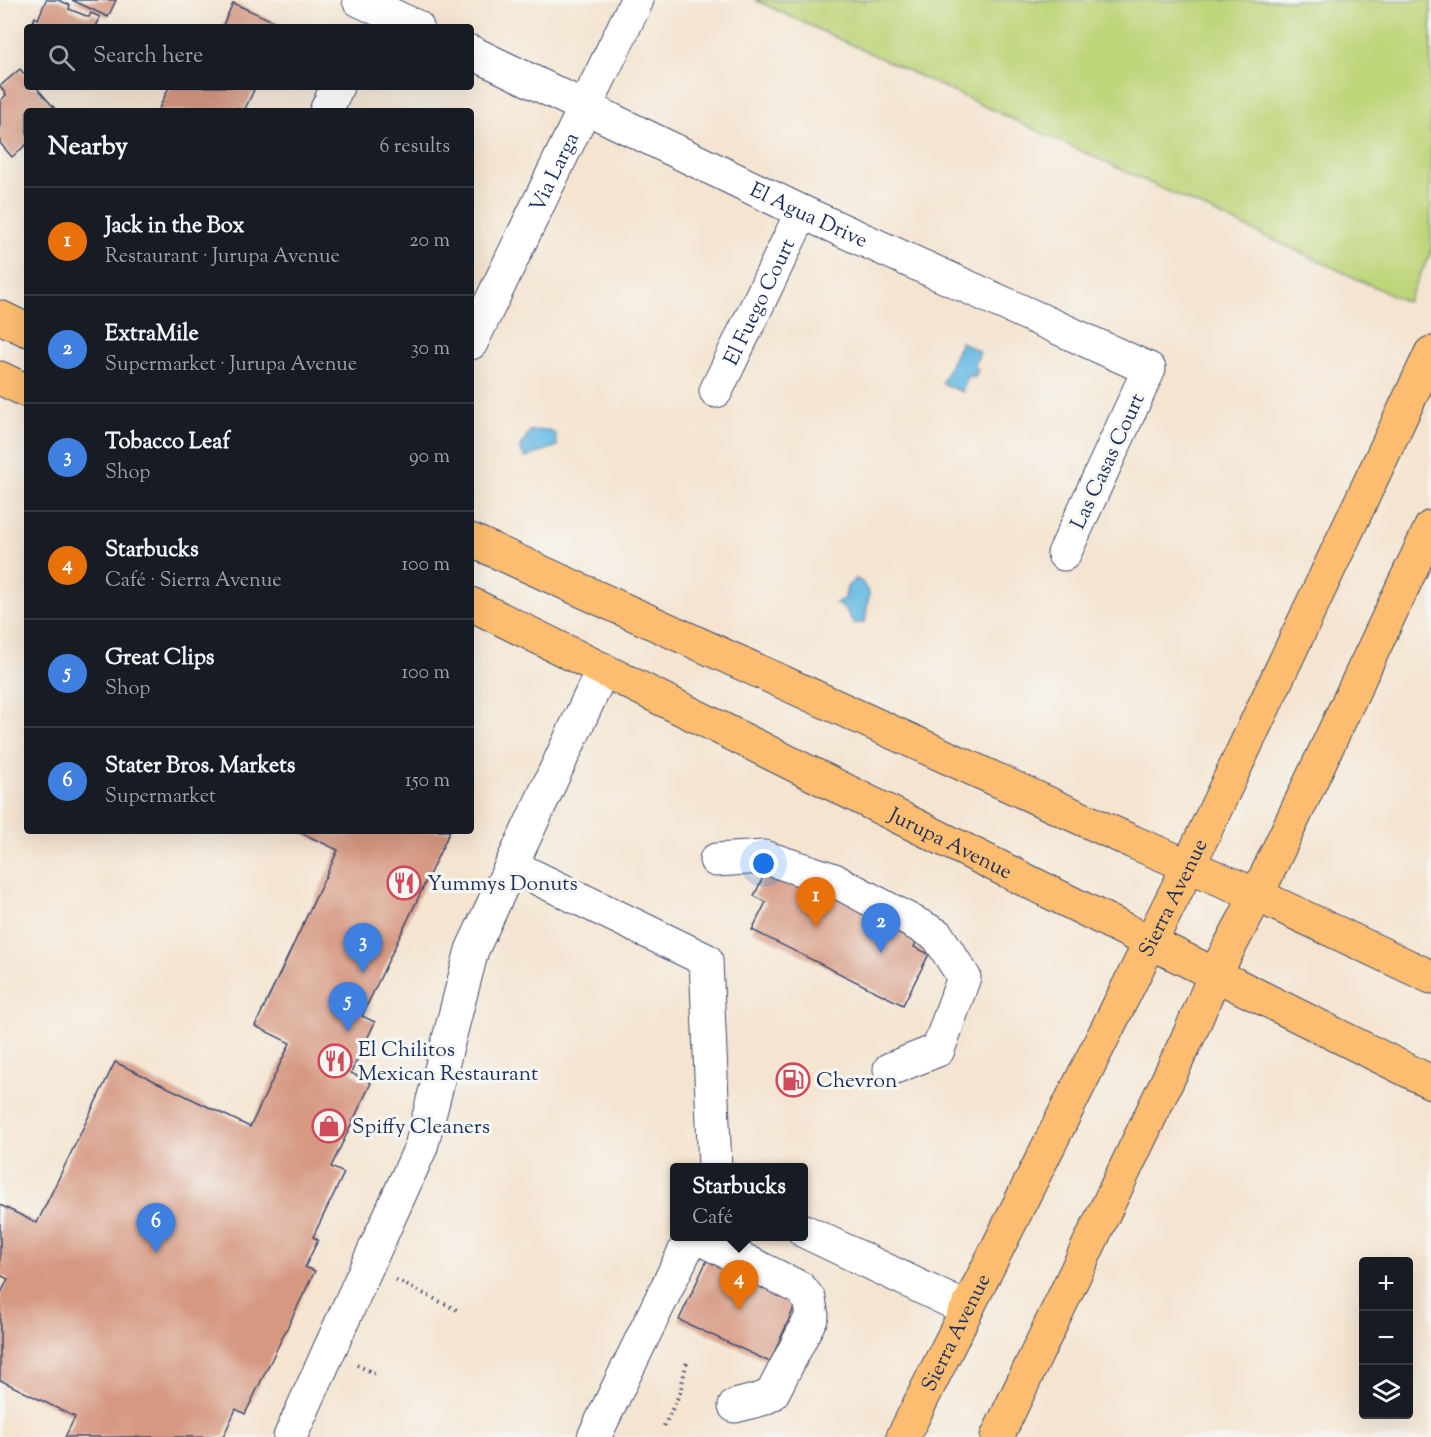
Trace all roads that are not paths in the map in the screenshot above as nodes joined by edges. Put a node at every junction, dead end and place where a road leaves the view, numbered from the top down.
1 (637, 0) edge
2 (366, 11) edge
3 (407, 24) edge
4 (474, 53) edge
5 (336, 90) edge
6 (586, 106) junction
7 (327, 108) edge
8 (802, 212) junction
9 (0, 317) edge
10 (24, 329) edge
11 (474, 337) edge
12 (1431, 353) edge
13 (1149, 369) joint
14 (0, 378) edge
15 (24, 390) edge
16 (716, 391) dead end
17 (1431, 527) edge
18 (474, 541) edge
19 (1064, 554) dead end
20 (474, 605) edge
21 (603, 669) junction
22 (716, 860) dead end
23 (512, 866) junction
24 (1188, 867) junction
25 (1257, 895) junction
26 (1151, 941) junction
27 (1215, 974) junction
28 (1431, 977) edge
29 (890, 1069) dead end
30 (1431, 1082) edge
31 (715, 1163) edge
32 (808, 1233) edge
33 (692, 1241) edge
34 (704, 1241) edge
35 (967, 1309) junction
36 (735, 1406) dead end
37 (290, 1437) edge
38 (594, 1437) edge
39 (903, 1437) edge
40 (996, 1437) edge

1 - 6 street, Via Larga
2 - 3 street
4 - 6 street, El Agua Drive
5 - 7 street
6 - 8 street, El Agua Drive
6 - 11 street, Via Larga
8 - 13 street, El Agua Drive
8 - 16 street, El Fuego Court
9 - 10 main road
12 - 24 main road, Sierra Avenue
13 - 19 street, Las Casas Court
14 - 15 main road
17 - 25 main road
18 - 24 main road
20 - 21 main road, Jurupa Avenue
21 - 23 street
21 - 26 main road, Jurupa Avenue
22 - 29 street
23 - 31 street
23 - 37 street
24 - 25 main road
24 - 26 main road, Sierra Avenue
25 - 27 main road
25 - 28 main road
26 - 27 main road, Jurupa Avenue
26 - 35 main road, Sierra Avenue
27 - 30 main road, Jurupa Avenue
27 - 40 main road
32 - 35 street
33 - 38 street
34 - 36 street
35 - 39 main road, Sierra Avenue

